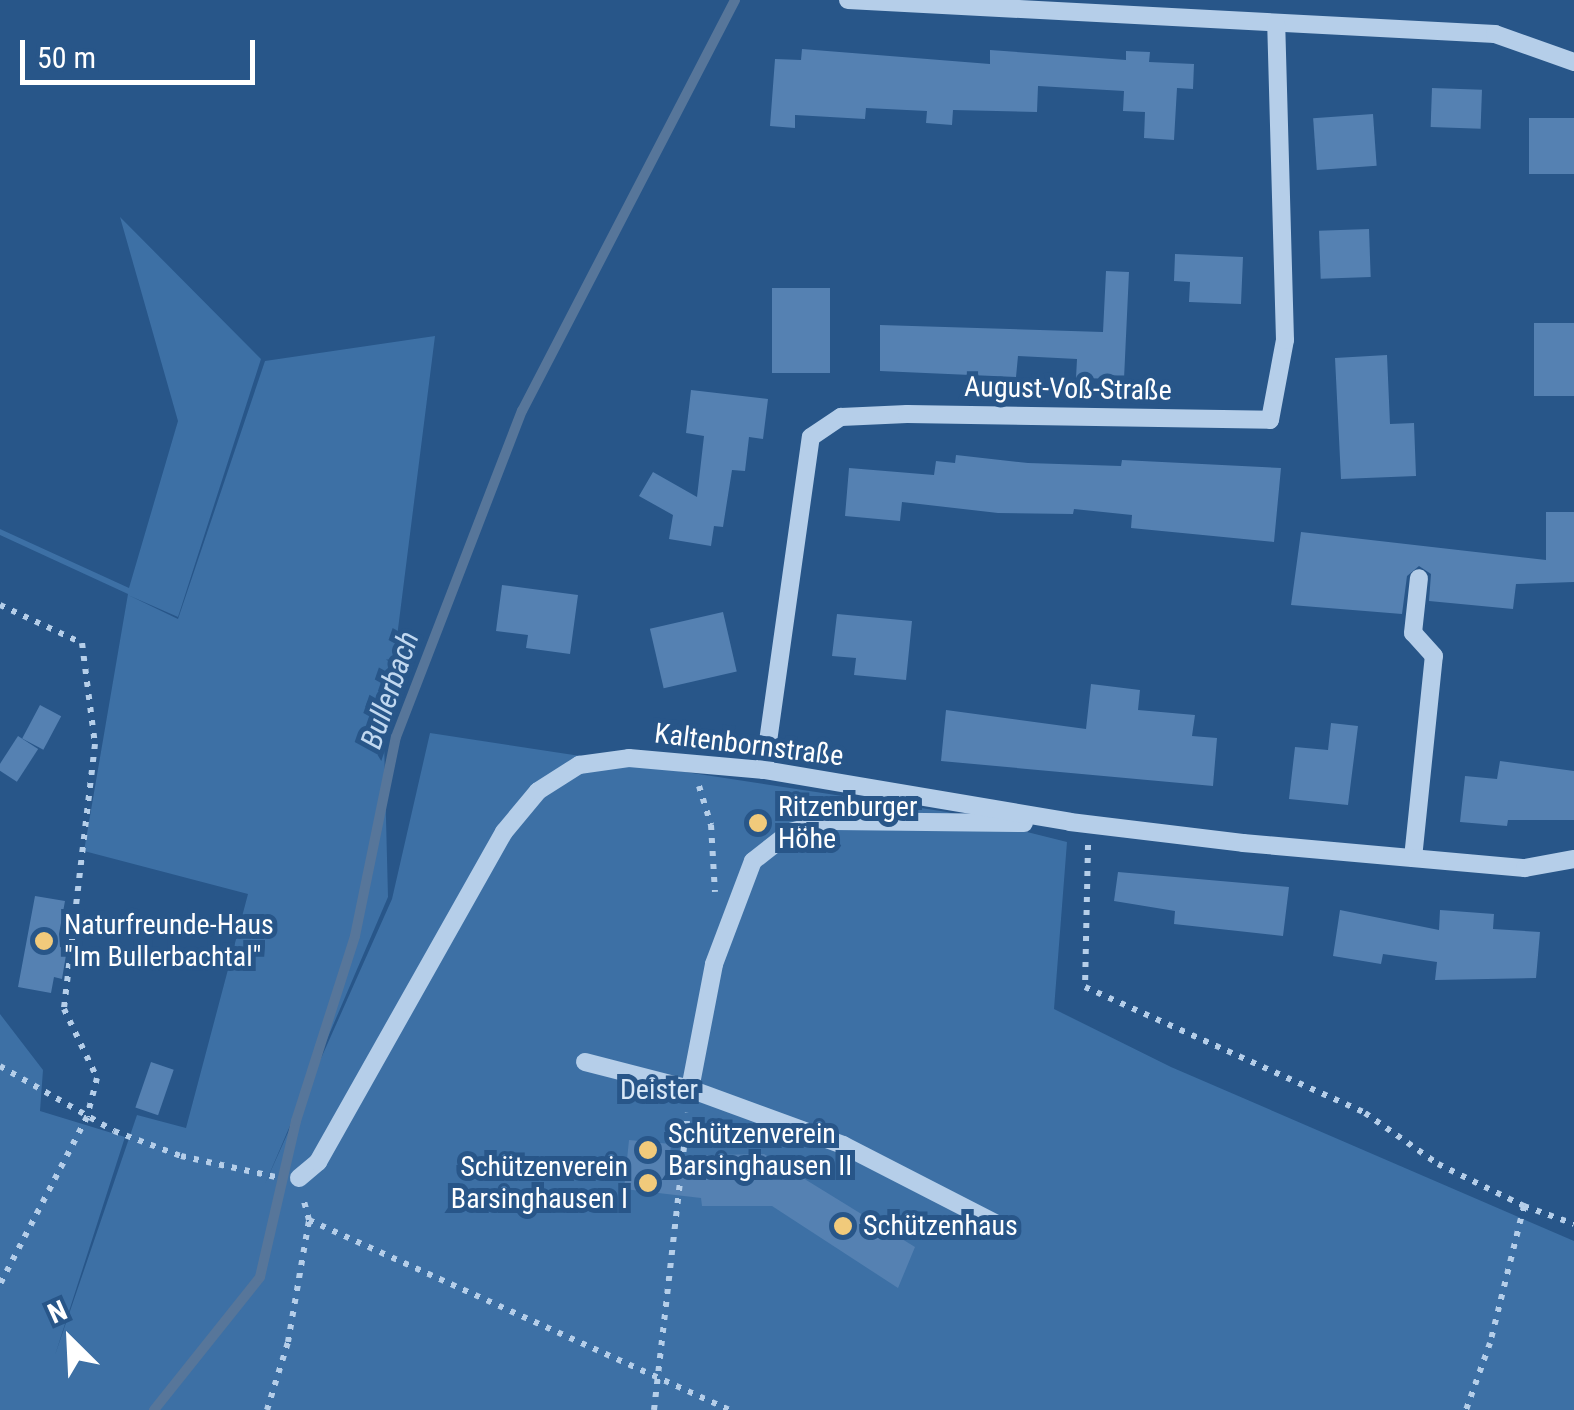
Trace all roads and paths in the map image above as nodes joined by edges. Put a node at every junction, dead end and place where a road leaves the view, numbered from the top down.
1 (848, 0) edge
2 (1178, 9) edge
3 (1276, 25) junction
4 (1574, 62) edge
5 (1419, 578) dead end
6 (0, 604) edge
7 (689, 762) junction
8 (764, 770) junction
9 (1079, 823) junction
10 (1412, 858) junction
11 (1574, 859) edge
12 (715, 906) dead end
13 (585, 1062) dead end
14 (0, 1066) edge
15 (690, 1089) junction
16 (87, 1117) junction
17 (267, 1176) dead end
18 (299, 1178) dead end
19 (1524, 1206) junction
20 (998, 1224) dead end
21 (1574, 1224) edge
22 (0, 1284) edge
23 (661, 1374) junction
24 (267, 1410) edge
25 (654, 1410) edge
26 (730, 1410) edge
27 (1466, 1410) edge

1 - 2 street
2 - 3 street
3 - 4 street
3 - 8 street, August-Voß-Straße
5 - 10 street
6 - 16 path
7 - 8 street, Kaltenbornstraße
7 - 12 path
7 - 18 street, Kaltenbornstraße
8 - 9 street, Kaltenbornstraße
9 - 10 street, Kaltenbornstraße
9 - 15 street
9 - 19 path
10 - 11 street, Kaltenbornstraße
13 - 15 street
14 - 16 path
15 - 20 street
15 - 23 path
16 - 17 path
16 - 22 path
19 - 21 path
19 - 27 path
23 - 24 path
23 - 25 path
23 - 26 path

